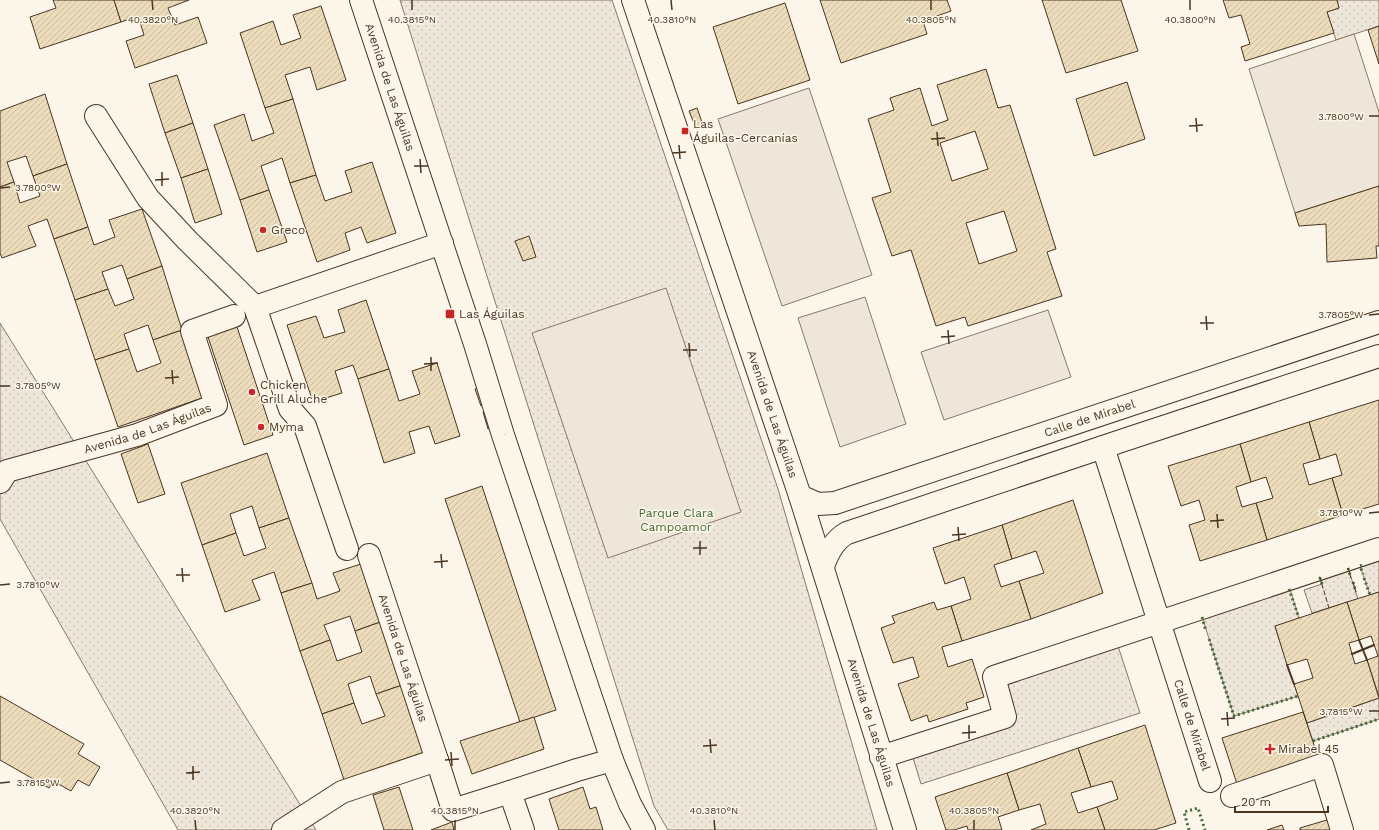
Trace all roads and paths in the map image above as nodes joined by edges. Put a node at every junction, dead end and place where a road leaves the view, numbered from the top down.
1 (361, 0) edge
2 (633, 0) edge
3 (96, 116) dead end
4 (442, 243) junction
5 (255, 307) junction
6 (234, 316) dead end
7 (1379, 322) edge
8 (1379, 356) edge
9 (1103, 447) junction
10 (3, 477) edge
11 (800, 496) junction
12 (347, 549) dead end
13 (1379, 549) edge
14 (369, 555) dead end
15 (823, 566) junction
16 (1159, 623) junction
17 (882, 757) junction
18 (437, 760) junction
19 (612, 760) junction
20 (1210, 781) dead end
21 (510, 792) junction
22 (1232, 796) dead end
23 (283, 830) edge
24 (523, 830) edge
25 (644, 830) edge
26 (905, 830) edge
27 (1342, 830) edge

1 - 4 street, Avenida de Las Águilas
2 - 11 street, Avenida de Las Águilas
3 - 5 street
4 - 5 street
4 - 19 street, Avenida de Las Águilas
5 - 12 street
6 - 10 street, Avenida de Las Águilas
7 - 11 street, Calle de Mirabel
8 - 9 street
9 - 15 street
9 - 16 street, Calle de Mirabel
11 - 15 street, Avenida de Las Águilas
13 - 16 street
14 - 18 street, Avenida de Las Águilas
15 - 17 street, Avenida de Las Águilas
16 - 17 street
16 - 20 street, Calle de Mirabel
17 - 26 street, Avenida de Las Águilas
18 - 21 street, Avenida de Las Águilas
18 - 23 street
19 - 21 street, Avenida de Las Águilas
19 - 25 street, Avenida de Las Águilas
21 - 24 street
22 - 27 street

